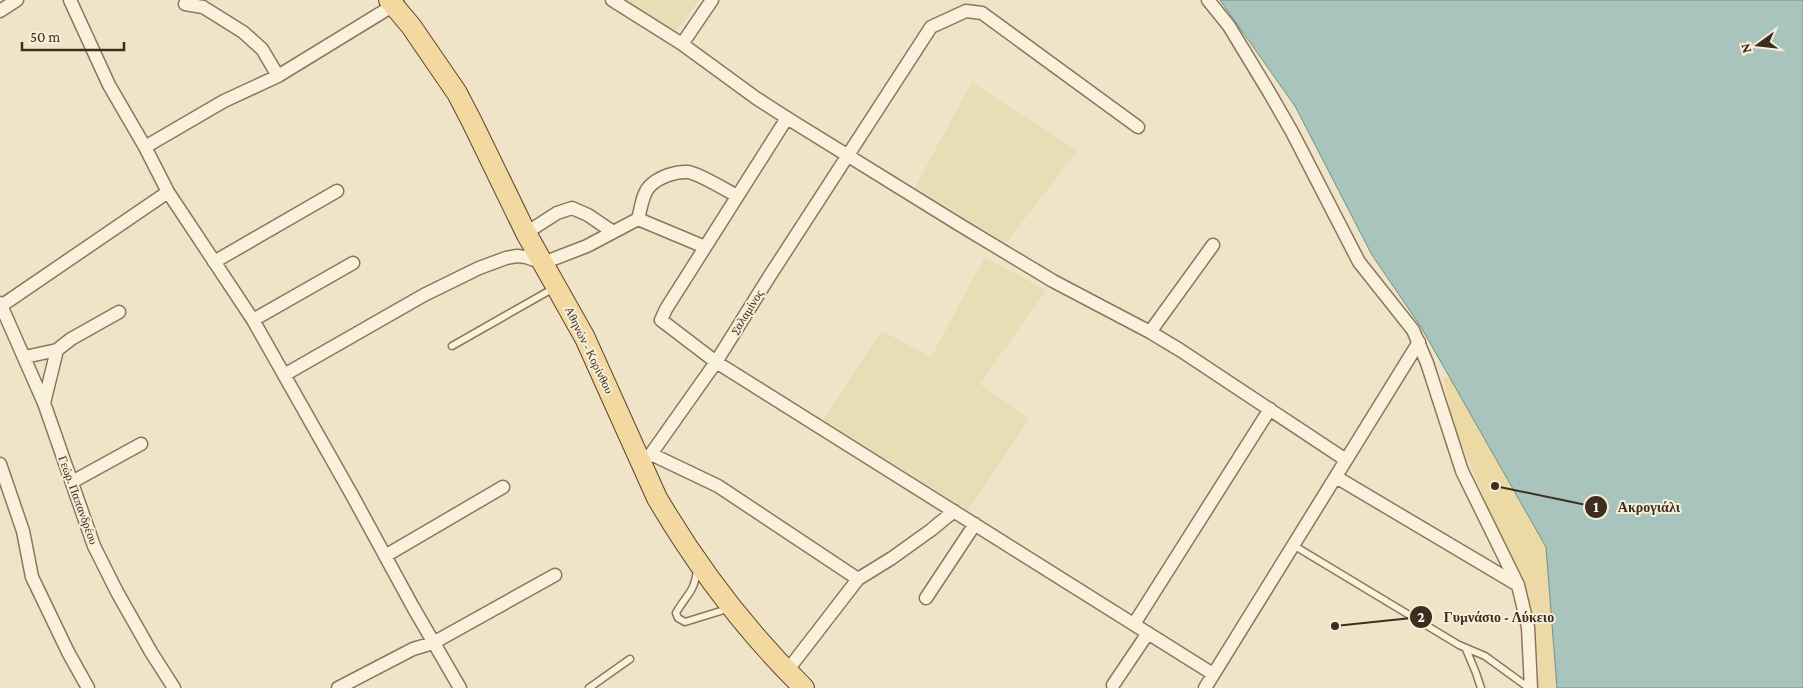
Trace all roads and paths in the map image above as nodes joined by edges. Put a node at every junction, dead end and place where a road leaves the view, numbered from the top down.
1 (17, 0) edge
2 (70, 0) edge
3 (612, 0) edge
4 (712, 0) edge
5 (1208, 0) edge
6 (394, 2) edge
7 (185, 4) dead end
8 (0, 11) edge
9 (682, 44) junction
10 (278, 76) junction
11 (787, 118) junction
12 (1138, 127) dead end
13 (144, 147) junction
14 (848, 156) junction
15 (337, 191) dead end
16 (168, 192) junction
17 (737, 196) junction
18 (638, 219) junction
19 (613, 232) junction
20 (526, 233) junction
21 (1213, 245) dead end
22 (705, 247) junction
23 (214, 262) junction
24 (353, 263) dead end
25 (543, 263) junction
26 (557, 286) junction
27 (1, 305) edge
28 (120, 312) dead end
29 (253, 320) junction
30 (1150, 332) junction
31 (1419, 342) junction
32 (452, 346) dead end
33 (57, 350) junction
34 (25, 357) junction
35 (716, 362) junction
36 (284, 376) junction
37 (44, 403) junction
38 (1270, 409) junction
39 (142, 444) dead end
40 (647, 459) junction
41 (1346, 460) junction
42 (0, 464) edge
43 (1336, 477) junction
44 (72, 482) junction
45 (503, 487) dead end
46 (954, 511) junction
47 (975, 524) junction
48 (1293, 545) junction
49 (385, 556) junction
50 (698, 564) junction
51 (555, 575) dead end
52 (858, 579) junction
53 (1518, 585) junction
54 (926, 598) dead end
55 (733, 610) junction
56 (1134, 624) junction
57 (1148, 633) junction
58 (434, 643) junction
59 (1466, 649) junction
60 (630, 659) dead end
61 (787, 671) junction
62 (1213, 674) junction
63 (1113, 685) dead end
64 (88, 688) edge
65 (174, 688) edge
66 (338, 688) edge
67 (460, 688) edge
68 (589, 688) edge
69 (804, 688) edge
70 (1205, 688) edge
71 (1481, 688) edge
72 (1530, 688) edge

1 - 8 street
2 - 13 street
3 - 9 street
4 - 9 street
5 - 31 street
6 - 10 street
6 - 20 main road, Αθηνών - Κορίνθου
7 - 10 street
9 - 11 street
10 - 13 street
11 - 14 street
11 - 17 street
12 - 14 street, Σαλαμίνος
13 - 16 street
14 - 30 street
14 - 35 street, Σαλαμίνος
15 - 23 street
16 - 23 street
16 - 27 street
17 - 18 street
17 - 22 street
18 - 19 street
18 - 22 street
19 - 20 street
19 - 25 street
20 - 25 main road, Αθηνών - Κορίνθου
21 - 30 street
22 - 35 street
23 - 29 street
24 - 29 street
25 - 26 main road, Αθηνών - Κορίνθου
25 - 36 street
26 - 32 lane
26 - 40 main road, Αθηνών - Κορίνθου
27 - 34 street, Γεώρ. Παπανδρέου
28 - 33 street
29 - 36 street
30 - 38 street
31 - 41 street
31 - 53 street
33 - 34 street
33 - 37 street
34 - 37 street, Γεώρ. Παπανδρέου
35 - 40 street, Σαλαμίνος
35 - 46 street
36 - 49 street
37 - 44 street, Γεώρ. Παπανδρέου
38 - 41 street
38 - 56 street
39 - 44 street
40 - 50 main road, Αθηνών - Κορίνθου
40 - 52 street
41 - 43 street
42 - 64 street
43 - 48 street
43 - 53 street
44 - 65 street, Γεώρ. Παπανδρέου
45 - 49 street
46 - 47 street
46 - 52 street
47 - 54 street
47 - 56 street
48 - 59 lane
48 - 62 street
49 - 58 street
50 - 55 main road, Αθηνών - Κορίνθου
50 - 55 lane
51 - 58 street
52 - 61 street
53 - 72 street
55 - 61 main road, Αθηνών - Κορίνθου
56 - 57 street
57 - 62 street
57 - 63 street
58 - 66 street
58 - 67 street
59 - 71 lane
59 - 72 lane
60 - 68 lane
61 - 69 main road, Αθηνών - Κορίνθου
62 - 70 street

